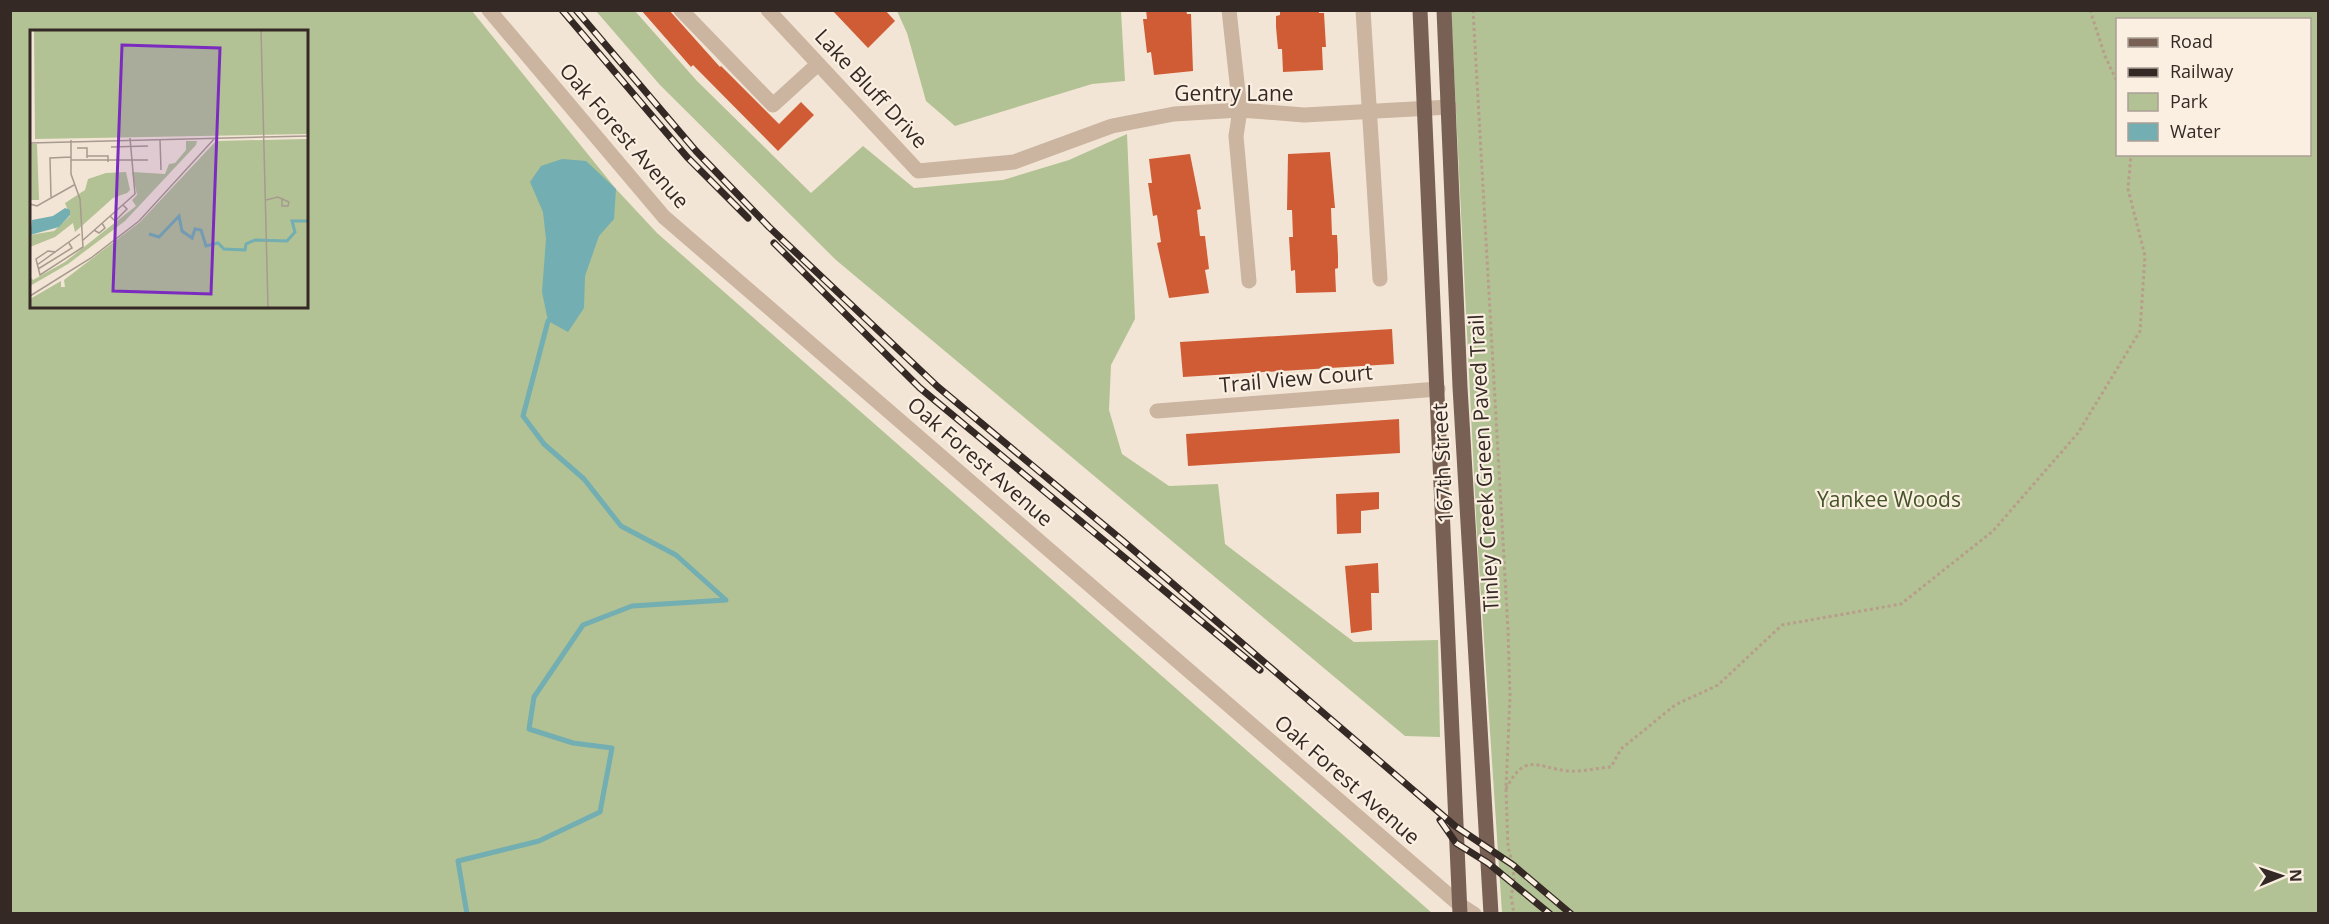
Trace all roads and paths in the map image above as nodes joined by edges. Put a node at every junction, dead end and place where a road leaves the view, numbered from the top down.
1 (489, 10) edge
2 (681, 10) edge
3 (768, 10) edge
4 (1229, 10) edge
5 (1363, 10) edge
6 (1420, 10) edge
7 (1444, 10) edge
8 (1473, 10) edge
9 (2090, 10) edge
10 (818, 64) junction
11 (2116, 80) edge
12 (1450, 108) junction
13 (1425, 109) junction
14 (1240, 110) junction
15 (1370, 112) junction
16 (2131, 156) edge
17 (918, 171) joint
18 (1380, 279) dead end
19 (1249, 280) dead end
20 (1438, 389) junction
21 (1157, 411) dead end
22 (1506, 789) junction
23 (1460, 909) edge
24 (1474, 914) edge
25 (1491, 914) edge
26 (1514, 914) edge

1 - 23 street, Oak Forest Avenue
2 - 10 street
3 - 10 street, Lake Bluff Drive
4 - 14 street
5 - 15 street
6 - 13 main road, 167th Street
7 - 12 main road, 167th Street
8 - 22 path, Tinley Creek Green Paved Trail
9 - 11 path
10 - 17 street, Lake Bluff Drive
12 - 13 street, Gentry Lane
12 - 25 main road, 167th Street
13 - 15 street, Gentry Lane
13 - 20 main road, 167th Street
14 - 15 street, Gentry Lane
14 - 17 street, Gentry Lane
14 - 19 street
15 - 18 street
16 - 22 path
20 - 21 street, Trail View Court
20 - 23 main road, 167th Street
22 - 26 path, Tinley Creek Green Paved Trail
23 - 24 street, Oak Forest Avenue

